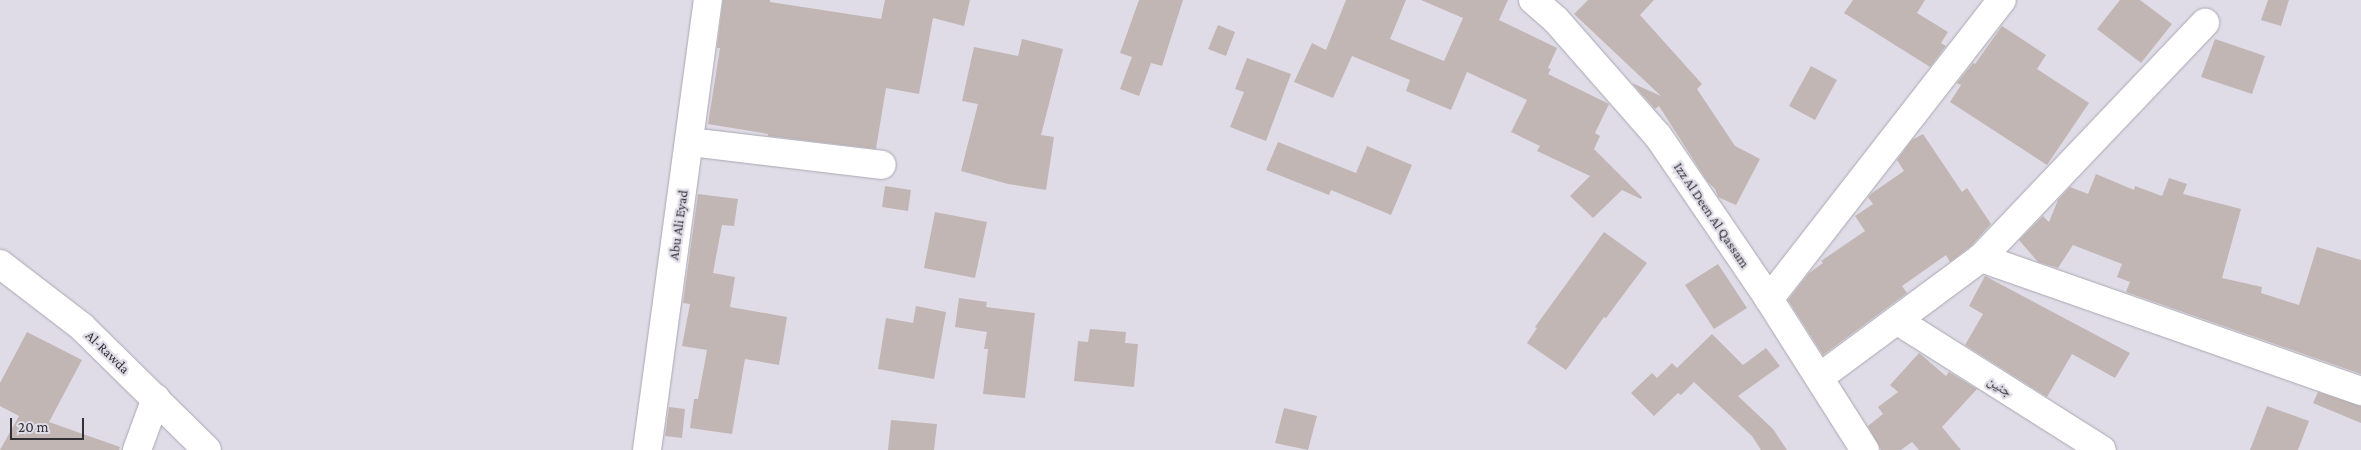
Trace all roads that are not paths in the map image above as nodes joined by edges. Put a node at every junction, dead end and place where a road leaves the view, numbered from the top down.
1 (708, 0) edge
2 (1533, 0) edge
3 (2002, 0) edge
4 (2205, 23) dead end
5 (690, 142) junction
6 (882, 165) dead end
7 (1981, 258) junction
8 (0, 264) edge
9 (1769, 299) junction
10 (1898, 321) junction
11 (1820, 377) junction
12 (2361, 391) edge
13 (156, 398) junction
14 (137, 450) edge
15 (206, 450) edge
16 (647, 450) edge
17 (1865, 450) edge
18 (2102, 450) edge

1 - 5 street, Abu Ali Eyad
2 - 9 street, Izz Al Deen Al Qassam
3 - 9 street
4 - 7 street
5 - 6 street
5 - 16 street, Abu Ali Eyad
7 - 10 street
7 - 12 street
8 - 13 street, Al-Rawda
9 - 11 street, Izz Al Deen Al Qassam
10 - 11 street
10 - 18 street, جنين
11 - 17 street, Izz Al Deen Al Qassam
13 - 14 street
13 - 15 street, Al-Rawda

